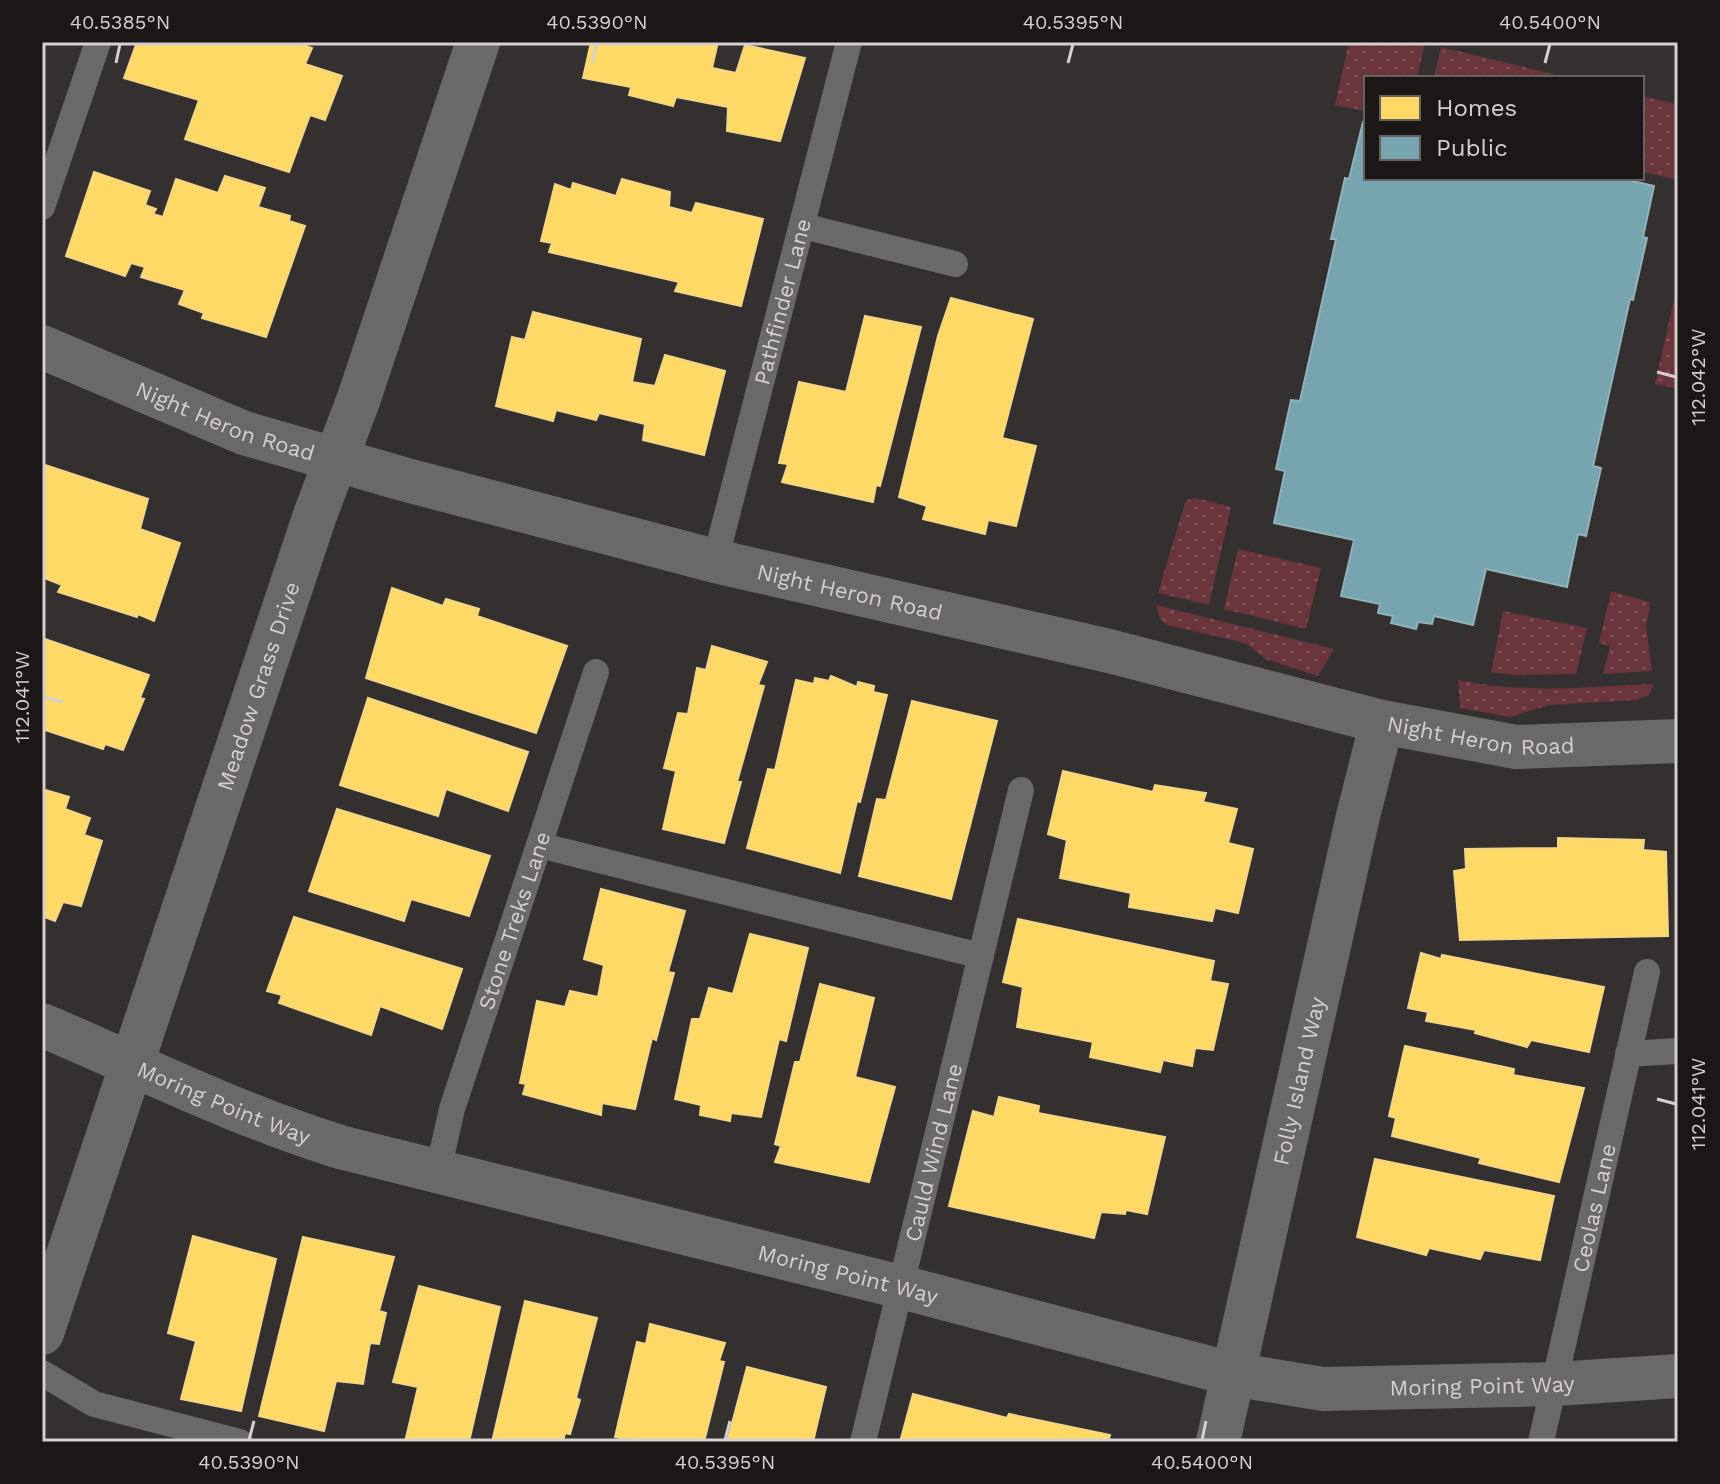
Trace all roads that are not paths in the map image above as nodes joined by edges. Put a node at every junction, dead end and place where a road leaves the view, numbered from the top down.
1 (98, 42) edge
2 (478, 42) edge
3 (849, 42) edge
4 (42, 207) edge
5 (803, 226) junction
6 (955, 264) dead end
7 (42, 347) edge
8 (336, 460) junction
9 (715, 561) junction
10 (596, 672) dead end
11 (1382, 722) junction
12 (1678, 741) edge
13 (1021, 790) dead end
14 (539, 845) junction
15 (981, 956) junction
16 (1647, 972) dead end
17 (42, 1025) edge
18 (1678, 1051) edge
19 (1628, 1054) junction
20 (133, 1065) junction
21 (438, 1171) junction
22 (901, 1287) junction
23 (42, 1333) edge
24 (42, 1373) edge
25 (1232, 1374) junction
26 (1678, 1376) edge
27 (1555, 1384) junction
28 (240, 1442) edge
29 (863, 1442) edge
30 (1218, 1442) edge
31 (1541, 1442) edge

1 - 4 lane
2 - 8 street, Meadow Grass Drive
3 - 5 lane, Pathfinder Lane
5 - 6 lane
5 - 9 lane, Pathfinder Lane
7 - 8 street, Night Heron Road
8 - 9 street, Night Heron Road
8 - 20 street, Meadow Grass Drive
9 - 11 street, Night Heron Road
10 - 14 lane, Stone Treks Lane
11 - 12 street, Night Heron Road
11 - 25 street, Folly Island Way
13 - 15 lane, Cauld Wind Lane
14 - 15 lane
14 - 21 lane, Stone Treks Lane
15 - 22 lane, Cauld Wind Lane
16 - 19 lane, Ceolas Lane
17 - 20 street, Moring Point Way
18 - 19 lane
19 - 27 lane, Ceolas Lane
20 - 21 street, Moring Point Way
20 - 23 street, Meadow Grass Drive
21 - 22 street, Moring Point Way
22 - 25 street, Moring Point Way
22 - 29 lane, Cauld Wind Lane
24 - 28 lane
25 - 27 street, Moring Point Way
25 - 30 street, Folly Island Way
26 - 27 street, Moring Point Way
27 - 31 lane, Ceolas Lane

